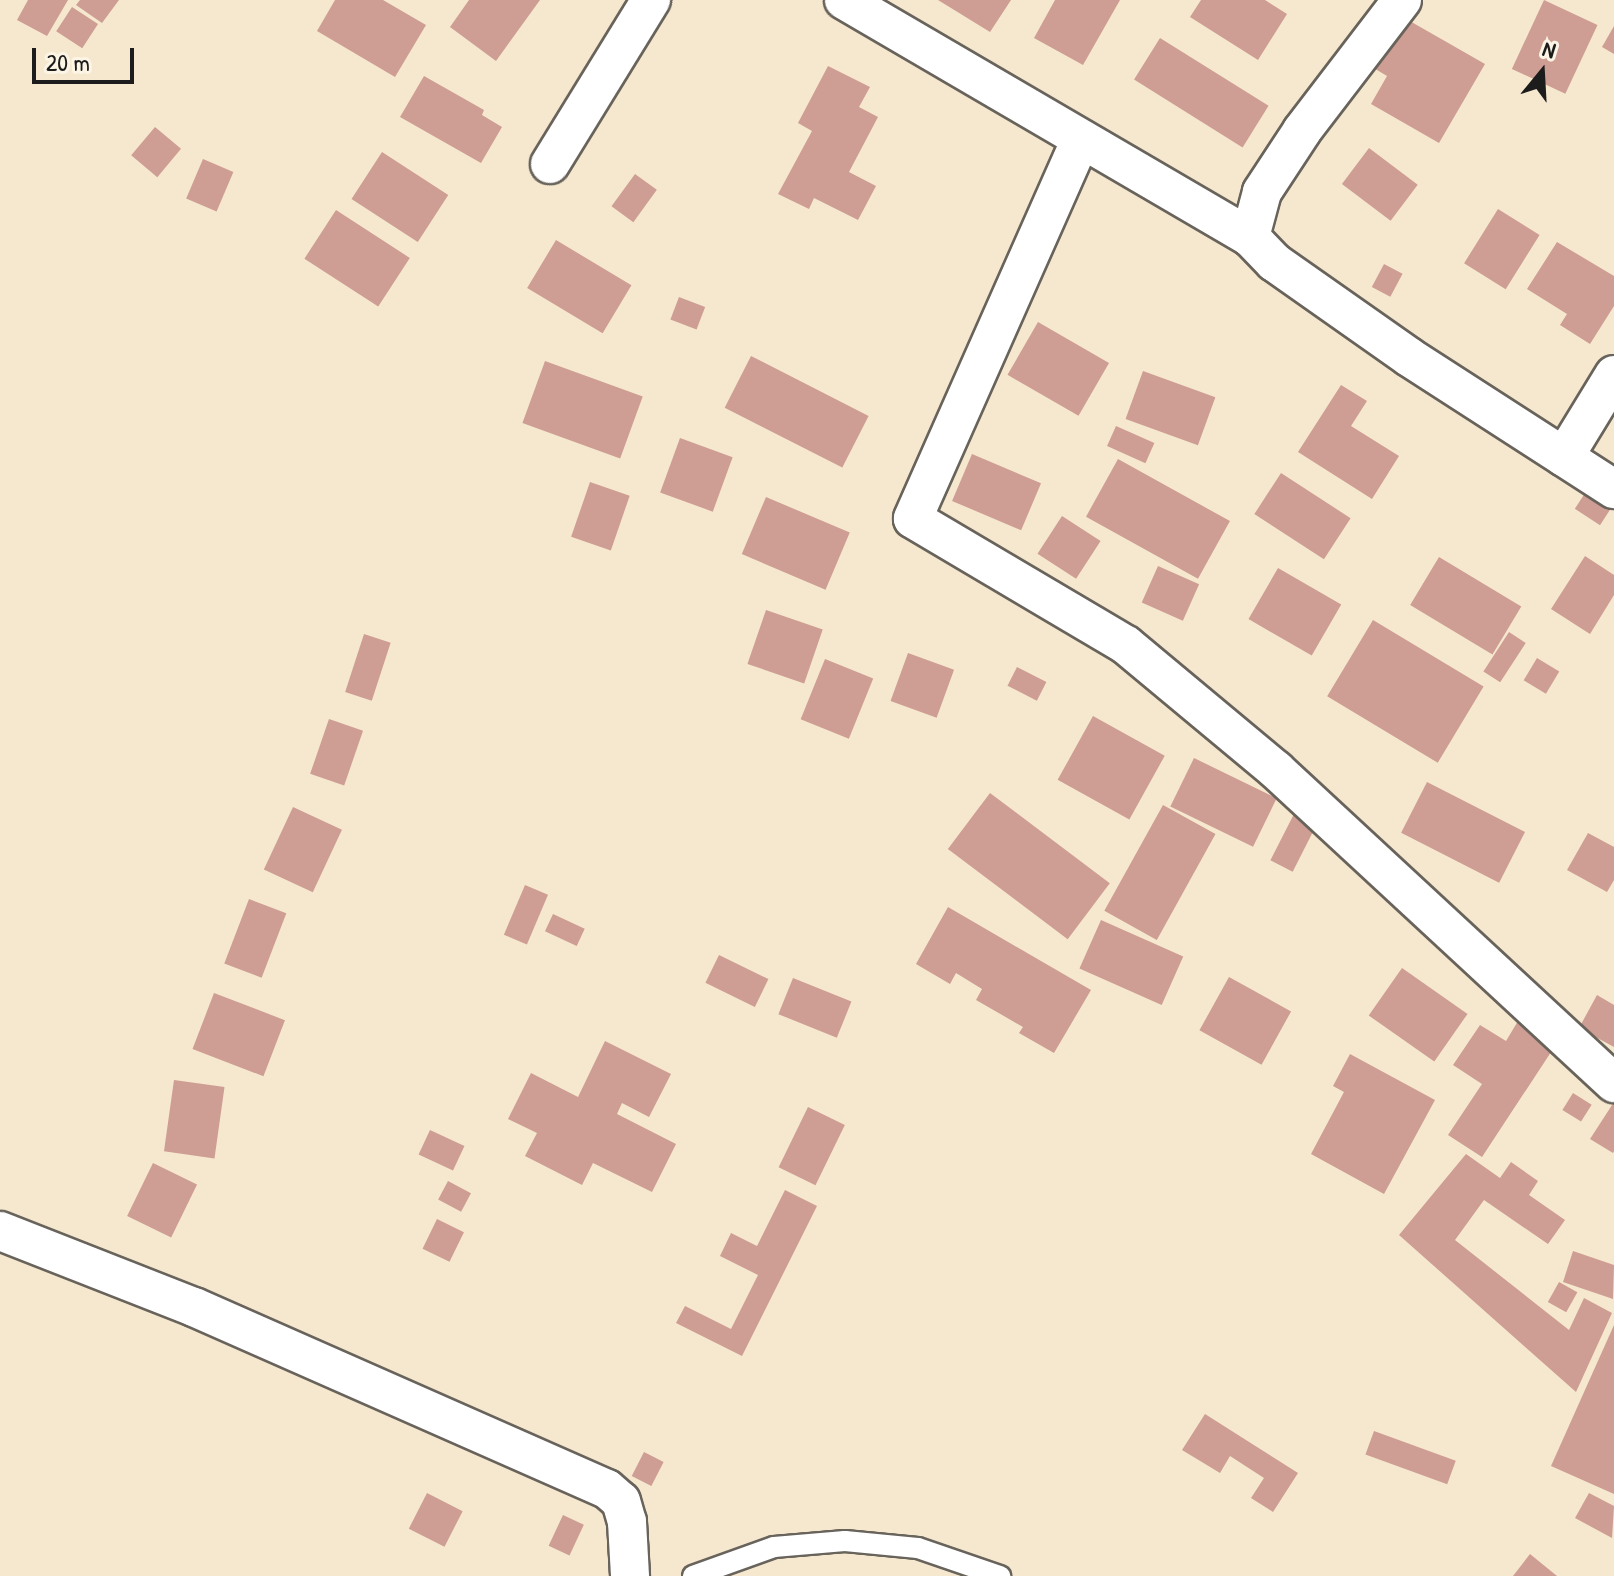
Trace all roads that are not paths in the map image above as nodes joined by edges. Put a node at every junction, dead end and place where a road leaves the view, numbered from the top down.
1 (651, 0) edge
2 (844, 0) edge
3 (1402, 0) edge
4 (1081, 139) junction
5 (550, 164) dead end
6 (1250, 237) junction
7 (1614, 375) edge
8 (1564, 457) junction
9 (1614, 489) edge
10 (1614, 1083) edge
11 (0, 1231) edge
12 (630, 1576) edge
13 (693, 1576) edge
14 (1000, 1576) edge

1 - 5 street
2 - 4 street
3 - 6 street
4 - 6 street
4 - 10 street
6 - 8 street
7 - 8 street
8 - 9 street
11 - 12 street
13 - 14 lane

